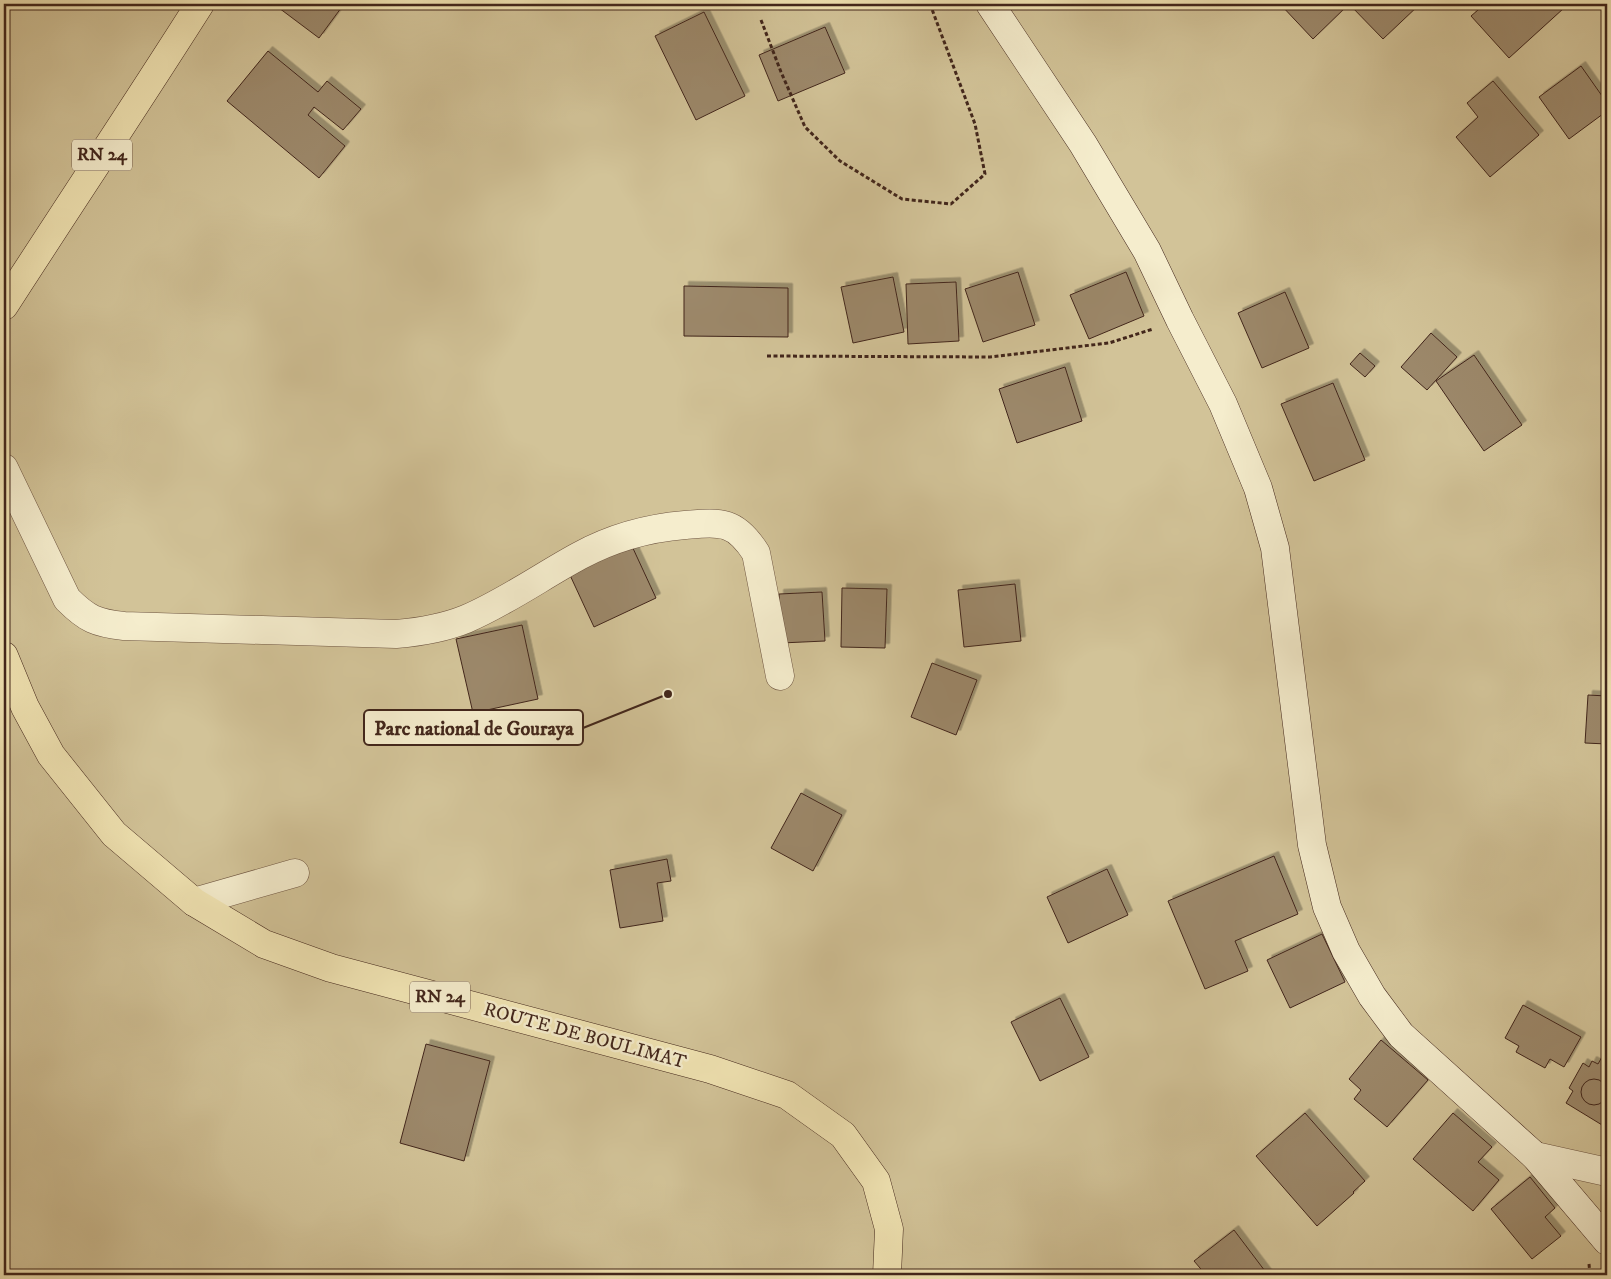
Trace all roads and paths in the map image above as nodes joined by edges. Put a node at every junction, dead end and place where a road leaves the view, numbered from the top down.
1 (200, 4) edge
2 (930, 4) edge
3 (990, 4) edge
4 (761, 20) dead end
5 (4, 306) edge
6 (1180, 320) junction
7 (766, 356) dead end
8 (4, 468) edge
9 (4, 656) edge
10 (780, 676) dead end
11 (295, 873) dead end
12 (194, 902) junction
13 (1535, 1156) junction
14 (1607, 1172) edge
15 (1607, 1241) edge
16 (887, 1275) edge

1 - 5 main road, RN 24
2 - 4 path
3 - 6 main road
6 - 7 path
6 - 13 main road
8 - 10 main road
9 - 12 main road, ROUTE DE BOULIMAT / RN 24
11 - 12 main road
12 - 16 main road, ROUTE DE BOULIMAT / RN 24
13 - 14 main road
13 - 15 main road

